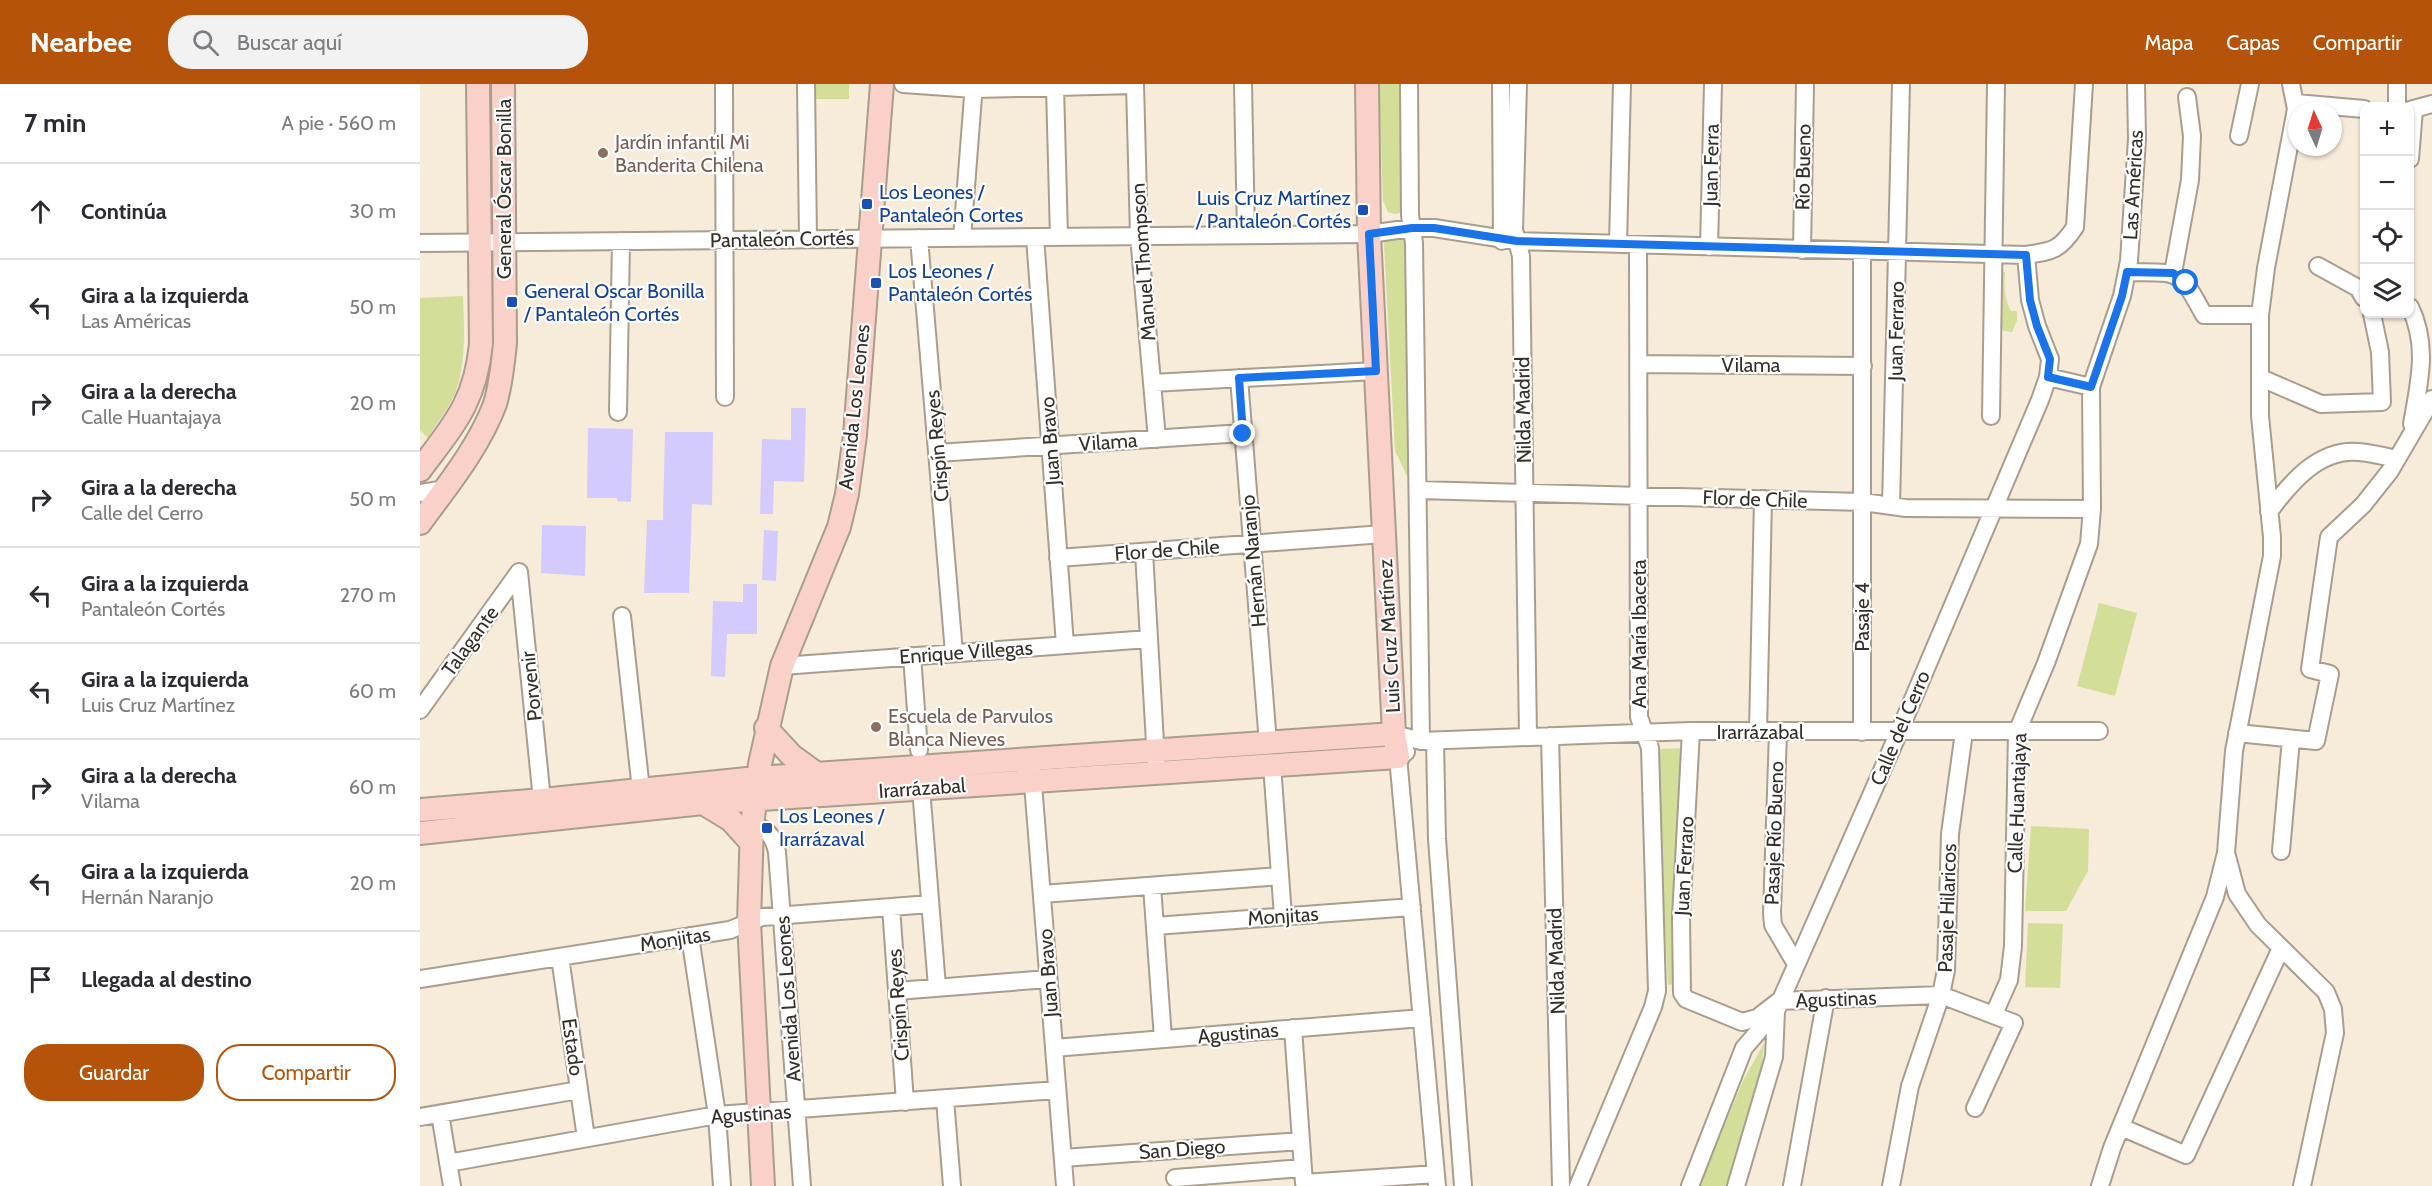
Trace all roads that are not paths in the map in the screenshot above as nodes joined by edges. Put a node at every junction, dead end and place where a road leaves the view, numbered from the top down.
1 (478, 84) edge
2 (503, 84) edge
3 (723, 84) edge
4 (806, 84) edge
5 (882, 84) edge
6 (903, 84) edge
7 (1243, 84) edge
8 (1367, 84) edge
9 (1409, 84) edge
10 (1501, 84) edge
11 (1518, 84) edge
12 (1622, 84) edge
13 (1713, 84) edge
14 (1805, 84) edge
15 (1901, 84) edge
16 (1996, 84) edge
17 (2084, 84) edge
18 (2136, 84) edge
19 (2250, 84) edge
20 (2291, 84) edge
21 (2397, 84) edge
22 (1135, 85) edge
23 (974, 86) edge
24 (1055, 87) junction
25 (2187, 97) dead end
26 (2296, 102) edge
27 (2397, 102) edge
28 (2432, 104) edge
29 (2342, 107) edge
30 (2360, 109) edge
31 (2414, 109) edge
32 (2239, 136) dead end
33 (2288, 150) edge
34 (1412, 228) junction
35 (1369, 234) junction
36 (1246, 235) junction
37 (1139, 236) junction
38 (1035, 237) junction
39 (1059, 237) junction
40 (869, 238) junction
41 (919, 238) junction
42 (962, 238) junction
43 (808, 239) junction
44 (724, 240) junction
45 (621, 241) junction
46 (1509, 241) junction
47 (479, 242) junction
48 (504, 242) junction
49 (420, 243) edge
50 (1618, 244) junction
51 (1638, 245) junction
52 (1709, 247) junction
53 (1802, 250) junction
54 (1862, 251) junction
55 (1898, 252) junction
56 (1994, 255) junction
57 (2026, 255) junction
58 (2318, 266) dead end
59 (2127, 272) junction
60 (2173, 273) junction
61 (2360, 291) edge
62 (2260, 315) junction
63 (2414, 316) edge
64 (2373, 318) edge
65 (1639, 364) junction
66 (1863, 366) junction
67 (1376, 371) junction
68 (2048, 377) junction
69 (1239, 378) junction
70 (2261, 378) junction
71 (1152, 383) junction
72 (2091, 387) junction
73 (724, 397) dead end
74 (2432, 399) edge
75 (618, 412) dead end
76 (1991, 416) dead end
77 (1243, 434) junction
78 (2410, 434) junction
79 (1157, 439) junction
80 (1050, 446) junction
81 (937, 453) junction
82 (2396, 459) junction
83 (420, 470) edge
84 (445, 489) junction
85 (1418, 490) junction
86 (420, 493) edge
87 (1524, 493) junction
88 (1639, 496) junction
89 (1763, 499) junction
90 (1863, 502) junction
91 (1891, 506) junction
92 (1994, 508) junction
93 (2092, 508) junction
94 (2269, 512) junction
95 (420, 523) edge
96 (1384, 534) junction
97 (1252, 544) junction
98 (1144, 552) junction
99 (1058, 558) junction
100 (519, 572) joint
101 (622, 616) dead end
102 (1149, 639) junction
103 (1065, 645) junction
104 (954, 653) junction
105 (912, 656) junction
106 (782, 666) junction
107 (420, 710) edge
108 (766, 728) junction
109 (1691, 731) junction
110 (2099, 731) dead end
111 (1758, 732) junction
112 (1778, 732) junction
113 (1862, 732) junction
114 (1899, 732) junction
115 (1964, 732) junction
116 (2017, 732) junction
117 (1645, 733) junction
118 (2237, 733) junction
119 (1394, 734) junction
120 (1550, 736) junction
121 (1528, 737) junction
122 (2291, 738) junction
123 (1428, 741) junction
124 (919, 750) dead end
125 (1270, 754) junction
126 (1398, 757) junction
127 (1157, 762) junction
128 (1032, 770) junction
129 (817, 774) junction
130 (921, 788) junction
131 (756, 789) junction
132 (641, 790) junction
133 (542, 800) junction
134 (703, 803) junction
135 (420, 810) edge
136 (420, 833) edge
137 (751, 833) junction
138 (2281, 851) dead end
139 (2226, 853) junction
140 (1280, 876) junction
141 (1152, 886) junction
142 (1042, 894) junction
143 (930, 904) junction
144 (891, 907) junction
145 (1412, 907) junction
146 (781, 915) junction
147 (1283, 916) junction
148 (749, 922) junction
149 (1155, 926) junction
150 (690, 936) junction
151 (2281, 948) junction
152 (560, 957) junction
153 (1796, 964) junction
154 (420, 979) edge
155 (1048, 979) junction
156 (937, 987) junction
157 (897, 990) junction
158 (1941, 995) junction
159 (1826, 998) junction
160 (1686, 999) joint
161 (1777, 1006) junction
162 (1994, 1014) junction
163 (1422, 1018) junction
164 (1293, 1028) junction
165 (1163, 1039) junction
166 (1054, 1048) junction
167 (579, 1090) junction
168 (1057, 1090) junction
169 (945, 1099) junction
170 (905, 1102) junction
171 (1975, 1108) dead end
172 (796, 1111) junction
173 (759, 1113) junction
174 (440, 1114) junction
175 (717, 1115) junction
176 (420, 1118) edge
177 (2121, 1127) junction
178 (586, 1138) junction
179 (1301, 1141) junction
180 (1173, 1150) junction
181 (1062, 1158) junction
182 (448, 1163) junction
183 (1304, 1176) junction
184 (1436, 1180) edge
185 (1175, 1182) edge
186 (452, 1186) edge
187 (722, 1186) edge
188 (763, 1186) edge
189 (802, 1186) edge
190 (952, 1186) edge
191 (1065, 1186) edge
192 (1463, 1186) edge
193 (1561, 1186) edge
194 (1578, 1186) edge
195 (1690, 1186) edge
196 (1736, 1186) edge
197 (1792, 1186) edge
198 (1891, 1186) edge
199 (2100, 1186) edge
200 (2302, 1186) edge

1 - 47 street, General Óscar Bonilla
2 - 48 street, General Óscar Bonilla
3 - 44 street
4 - 43 street
5 - 40 street, Avenida Los Leones
6 - 23 street
7 - 36 street
8 - 35 street, Luis Cruz Martínez
9 - 34 street, Luis Cruz Martínez
10 - 46 street, Nilda Madrid
11 - 46 street, Nilda Madrid
12 - 50 street
13 - 52 street, Juan Ferra
14 - 53 street, Río Bueno
15 - 55 street, Juan Ferraro
16 - 56 street
17 - 57 street, Pantaleón Cortés
18 - 59 street, Las Américas
19 - 32 street
20 - 26 street
21 - 27 street
22 - 24 street
22 - 37 street, Manuel Thompson
23 - 24 street
23 - 42 street
24 - 39 street
25 - 60 street
28 - 31 street
29 - 30 street
33 - 62 street
34 - 35 street, Pantaleón Cortés
34 - 46 street, Pantaleón Cortés
34 - 85 street, Luis Cruz Martínez
35 - 36 street, Pantaleón Cortés
35 - 67 street, Luis Cruz Martínez
36 - 37 street, Pantaleón Cortés
37 - 39 street, Pantaleón Cortés
37 - 71 street, Manuel Thompson
38 - 39 street, Pantaleón Cortés
38 - 42 street, Pantaleón Cortés
38 - 80 street, Juan Bravo
40 - 41 street, Pantaleón Cortés
40 - 43 street, Pantaleón Cortés
40 - 106 street, Avenida Los Leones
41 - 42 street, Pantaleón Cortés
41 - 81 street, Crispín Reyes
43 - 44 street, Pantaleón Cortés
44 - 45 street, Pantaleón Cortés
44 - 73 street
45 - 48 street, Pantaleón Cortés
45 - 75 street
46 - 50 street, Pantaleón Cortés
46 - 87 street, Nilda Madrid
47 - 48 street, Pantaleón Cortés
47 - 49 street, Pantaleón Cortés
47 - 83 street, General Óscar Bonilla
48 - 84 street, General Óscar Bonilla
50 - 51 street, Pantaleón Cortés
51 - 52 street, Pantaleón Cortés
51 - 65 street, Ana María Ibaceta
52 - 53 street, Pantaleón Cortés
53 - 54 street, Pantaleón Cortés
54 - 55 street, Pantaleón Cortés
54 - 66 street, Juan Ferraro
55 - 56 street, Pantaleón Cortés
55 - 91 street, Juan Ferraro
56 - 57 street, Pantaleón Cortés
56 - 76 street
57 - 68 street, Calle del Cerro
58 - 61 street
59 - 60 street
59 - 72 street, Las Américas
60 - 62 street
62 - 70 street
63 - 78 street
64 - 70 street
65 - 66 street, Vilama
65 - 88 street, Ana María Ibaceta
66 - 90 street, Juan Ferraro
67 - 69 street
67 - 96 street, Luis Cruz Martínez
68 - 72 street
68 - 92 street, Calle del Cerro
69 - 71 street
69 - 77 street, Hernán Naranjo
70 - 94 street
71 - 79 street, Manuel Thompson
72 - 93 street, Calle Huantajaya
74 - 78 street
77 - 79 street, Vilama
77 - 97 street, Hernán Naranjo
78 - 82 street
79 - 80 street, Vilama
80 - 81 street, Vilama
80 - 99 street, Juan Bravo
81 - 104 street, Crispín Reyes
82 - 94 street
82 - 122 street
84 - 86 street
84 - 95 street, General Óscar Bonilla
85 - 87 street, Flor de Chile
85 - 123 street, Luis Cruz Martínez
87 - 88 street, Flor de Chile
87 - 121 street, Nilda Madrid
88 - 89 street, Flor de Chile
88 - 117 street, Ana María Ibaceta
89 - 90 street, Flor de Chile
89 - 111 street
90 - 91 street, Flor de Chile
90 - 113 street, Pasaje 4
91 - 92 street, Flor de Chile
92 - 93 street, Flor de Chile
92 - 114 street, Calle del Cerro
93 - 116 street, Calle Huantajaya
94 - 118 street
96 - 97 street, Flor de Chile
96 - 119 street, Luis Cruz Martínez
97 - 98 street, Flor de Chile
97 - 125 street, Hernán Naranjo
98 - 99 street, Flor de Chile
98 - 102 street
99 - 103 street, Juan Bravo
100 - 107 street, Talagante
100 - 133 street, Porvenir
101 - 132 street
102 - 103 street, Enrique Villegas
102 - 127 street
103 - 104 street, Enrique Villegas
104 - 105 street, Enrique Villegas
105 - 106 street, Enrique Villegas
105 - 124 street
106 - 108 street, Avenida Los Leones
108 - 129 street
108 - 131 street, Avenida Los Leones
109 - 111 street, Irarrázabal
109 - 117 street, Irarrázabal
109 - 160 street, Juan Ferraro
110 - 116 street, Irarrázabal
111 - 112 street, Irarrázabal
112 - 113 street, Irarrázabal
112 - 153 street, Pasaje Río Bueno
113 - 114 street, Irarrázabal
114 - 115 street, Irarrázabal
114 - 153 street, Calle del Cerro
115 - 116 street, Irarrázabal
115 - 158 street, Pasaje Hilaricos
116 - 162 street, Calle Huantajaya
117 - 120 street, Irarrázabal
117 - 194 street, Ana María Ibaceta
118 - 122 street
118 - 139 street
119 - 123 street, Irarrázabal
119 - 125 street, Irarrázabal
119 - 126 street, Luis Cruz Martínez
120 - 121 street, Irarrázabal
120 - 193 street, Nilda Madrid
121 - 123 street, Irarrázabal
122 - 138 street
123 - 126 street
123 - 192 street, Luis Cruz Martínez
125 - 126 street, Irarrázabal
125 - 127 street, Irarrázabal
125 - 140 street, Hernán Naranjo
126 - 145 street, Luis Cruz Martínez
127 - 128 street, Irarrázabal
128 - 129 street, Irarrázabal
128 - 130 street, Irarrázabal
128 - 142 street, Juan Bravo
129 - 131 street, Irarrázabal
130 - 131 street, Irarrázabal
130 - 143 street, Crispín Reyes
131 - 132 street, Irarrázabal
131 - 134 street, Irarrázabal
131 - 137 street, Avenida Los Leones
132 - 133 street, Irarrázabal
133 - 135 street, Irarrázabal
134 - 136 street, Irarrázabal
134 - 137 street
137 - 146 street, Avenida Los Leones
137 - 148 street, Avenida Los Leones
139 - 151 street
139 - 177 street
140 - 141 street, Monjitas
140 - 147 street, Hernán Naranjo
141 - 142 street, Monjitas
141 - 149 street
142 - 155 street, Juan Bravo
143 - 144 street, Monjitas
143 - 156 street, Crispín Reyes
144 - 146 street, Monjitas
144 - 157 street, Crispín Reyes
145 - 147 street, Monjitas
145 - 163 street, Luis Cruz Martínez
146 - 148 street, Monjitas
146 - 172 street, Avenida Los Leones
147 - 149 street, Monjitas
148 - 150 street, Monjitas
148 - 173 street, Avenida Los Leones
149 - 165 street
150 - 152 street, Monjitas
150 - 175 street
151 - 177 street
151 - 200 street
152 - 154 street, Monjitas
152 - 167 street, Estado
153 - 161 street, Calle del Cerro
155 - 156 street
155 - 166 street, Juan Bravo
156 - 157 street
157 - 170 street, Crispín Reyes
158 - 159 street, Agustinas
158 - 162 street, Agustinas
158 - 198 street, Pasaje Hilaricos
159 - 161 street, Agustinas
159 - 197 street
160 - 161 street, Agustinas
161 - 195 street, Calle del Cerro
161 - 196 street
162 - 171 street
163 - 164 street, Agustinas
163 - 184 street, Luis Cruz Martínez
164 - 165 street, Agustinas
164 - 179 street
165 - 166 street, Agustinas
166 - 168 street, Juan Bravo
167 - 174 street
167 - 178 street, Estado
168 - 169 street, Agustinas
168 - 181 street, Juan Bravo
169 - 170 street, Agustinas
169 - 190 street
170 - 172 street, Agustinas
172 - 173 street, Agustinas
172 - 189 street, Avenida Los Leones
173 - 175 street, Agustinas
173 - 188 street, Avenida Los Leones
174 - 176 street
174 - 182 street
175 - 178 street, Agustinas
175 - 187 street
177 - 199 street
178 - 182 street, Agustinas
179 - 180 street, San Diego
179 - 183 street
180 - 181 street, San Diego
180 - 185 street
181 - 191 street, Juan Bravo
182 - 186 street
183 - 184 street, San Diego
183 - 185 street, San Diego

